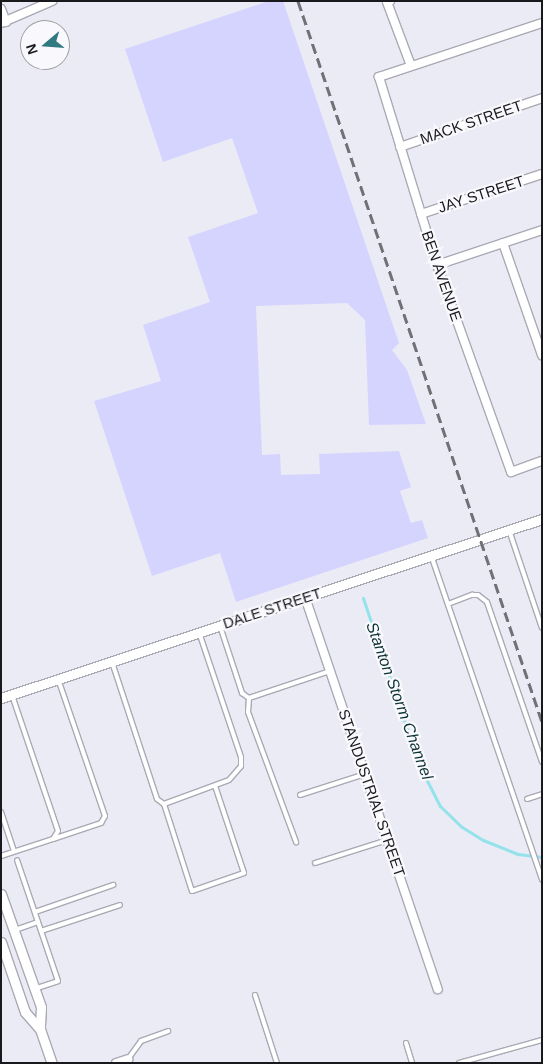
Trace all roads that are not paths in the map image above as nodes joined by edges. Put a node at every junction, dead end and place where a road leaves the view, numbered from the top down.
1 (52, 1) edge
2 (389, 2) edge
3 (1, 9) edge
4 (3, 23) edge
5 (542, 23) edge
6 (410, 66) junction
7 (542, 98) edge
8 (400, 147) junction
9 (542, 174) edge
10 (421, 214) junction
11 (542, 230) edge
12 (503, 243) junction
13 (438, 265) junction
14 (542, 355) edge
15 (542, 461) edge
16 (542, 518) edge
17 (508, 530) junction
18 (431, 555) junction
19 (305, 597) junction
20 (448, 604) junction
21 (220, 626) junction
22 (542, 628) edge
23 (199, 632) junction
24 (112, 662) junction
25 (330, 671) junction
26 (58, 679) junction
27 (12, 695) junction
28 (1, 698) edge
29 (249, 698) junction
30 (542, 762) edge
31 (365, 774) junction
32 (215, 786) junction
33 (542, 794) edge
34 (300, 795) dead end
35 (527, 799) dead end
36 (164, 804) junction
37 (1, 812) edge
38 (53, 838) junction
39 (387, 840) junction
40 (296, 842) dead end
41 (14, 851) junction
42 (1, 856) edge
43 (17, 860) dead end
44 (315, 863) dead end
45 (542, 880) edge
46 (113, 885) dead end
47 (1, 894) edge
48 (120, 905) dead end
49 (34, 912) junction
50 (38, 922) junction
51 (14, 930) junction
52 (41, 931) junction
53 (1, 942) edge
54 (34, 989) junction
55 (438, 989) dead end
56 (255, 995) dead end
57 (40, 1029) junction
58 (168, 1031) dead end
59 (542, 1040) edge
60 (406, 1043) dead end
61 (128, 1059) joint
62 (52, 1063) edge
63 (116, 1063) edge
64 (277, 1063) edge
65 (412, 1063) edge
66 (459, 1063) edge

1 - 4 street
2 - 6 street
3 - 4 street
5 - 6 street
6 - 8 street, BEN AVENUE
7 - 8 street, MACK STREET
8 - 10 street, BEN AVENUE
9 - 10 street, JAY STREET
10 - 13 street, BEN AVENUE
11 - 12 street
12 - 13 street
12 - 14 street
13 - 15 street, BEN AVENUE
16 - 17 street, DALE STREET
17 - 18 street, DALE STREET
17 - 22 lane
18 - 19 street, DALE STREET
18 - 20 lane
19 - 21 street, DALE STREET
19 - 25 street, STANDUSTRIAL STREET
20 - 30 lane
20 - 45 lane
21 - 23 street, DALE STREET
21 - 29 lane
23 - 24 street, DALE STREET
23 - 32 lane
24 - 26 street, DALE STREET
24 - 36 lane
25 - 29 lane
25 - 31 street, STANDUSTRIAL STREET
26 - 27 street, DALE STREET
26 - 38 lane
27 - 28 street, DALE STREET
27 - 38 lane
29 - 40 lane
31 - 34 lane
31 - 39 street, STANDUSTRIAL STREET
32 - 36 lane
32 - 36 lane
33 - 35 lane
37 - 41 lane
38 - 41 lane
39 - 44 lane
39 - 55 street, STANDUSTRIAL STREET
41 - 42 lane
43 - 49 lane
46 - 49 lane
47 - 51 street
48 - 52 lane
49 - 50 lane
50 - 51 lane
50 - 52 lane
51 - 54 street
52 - 54 lane
53 - 57 street
54 - 57 street
56 - 64 lane
57 - 62 street
58 - 61 lane
59 - 66 lane
60 - 65 lane
61 - 63 street

